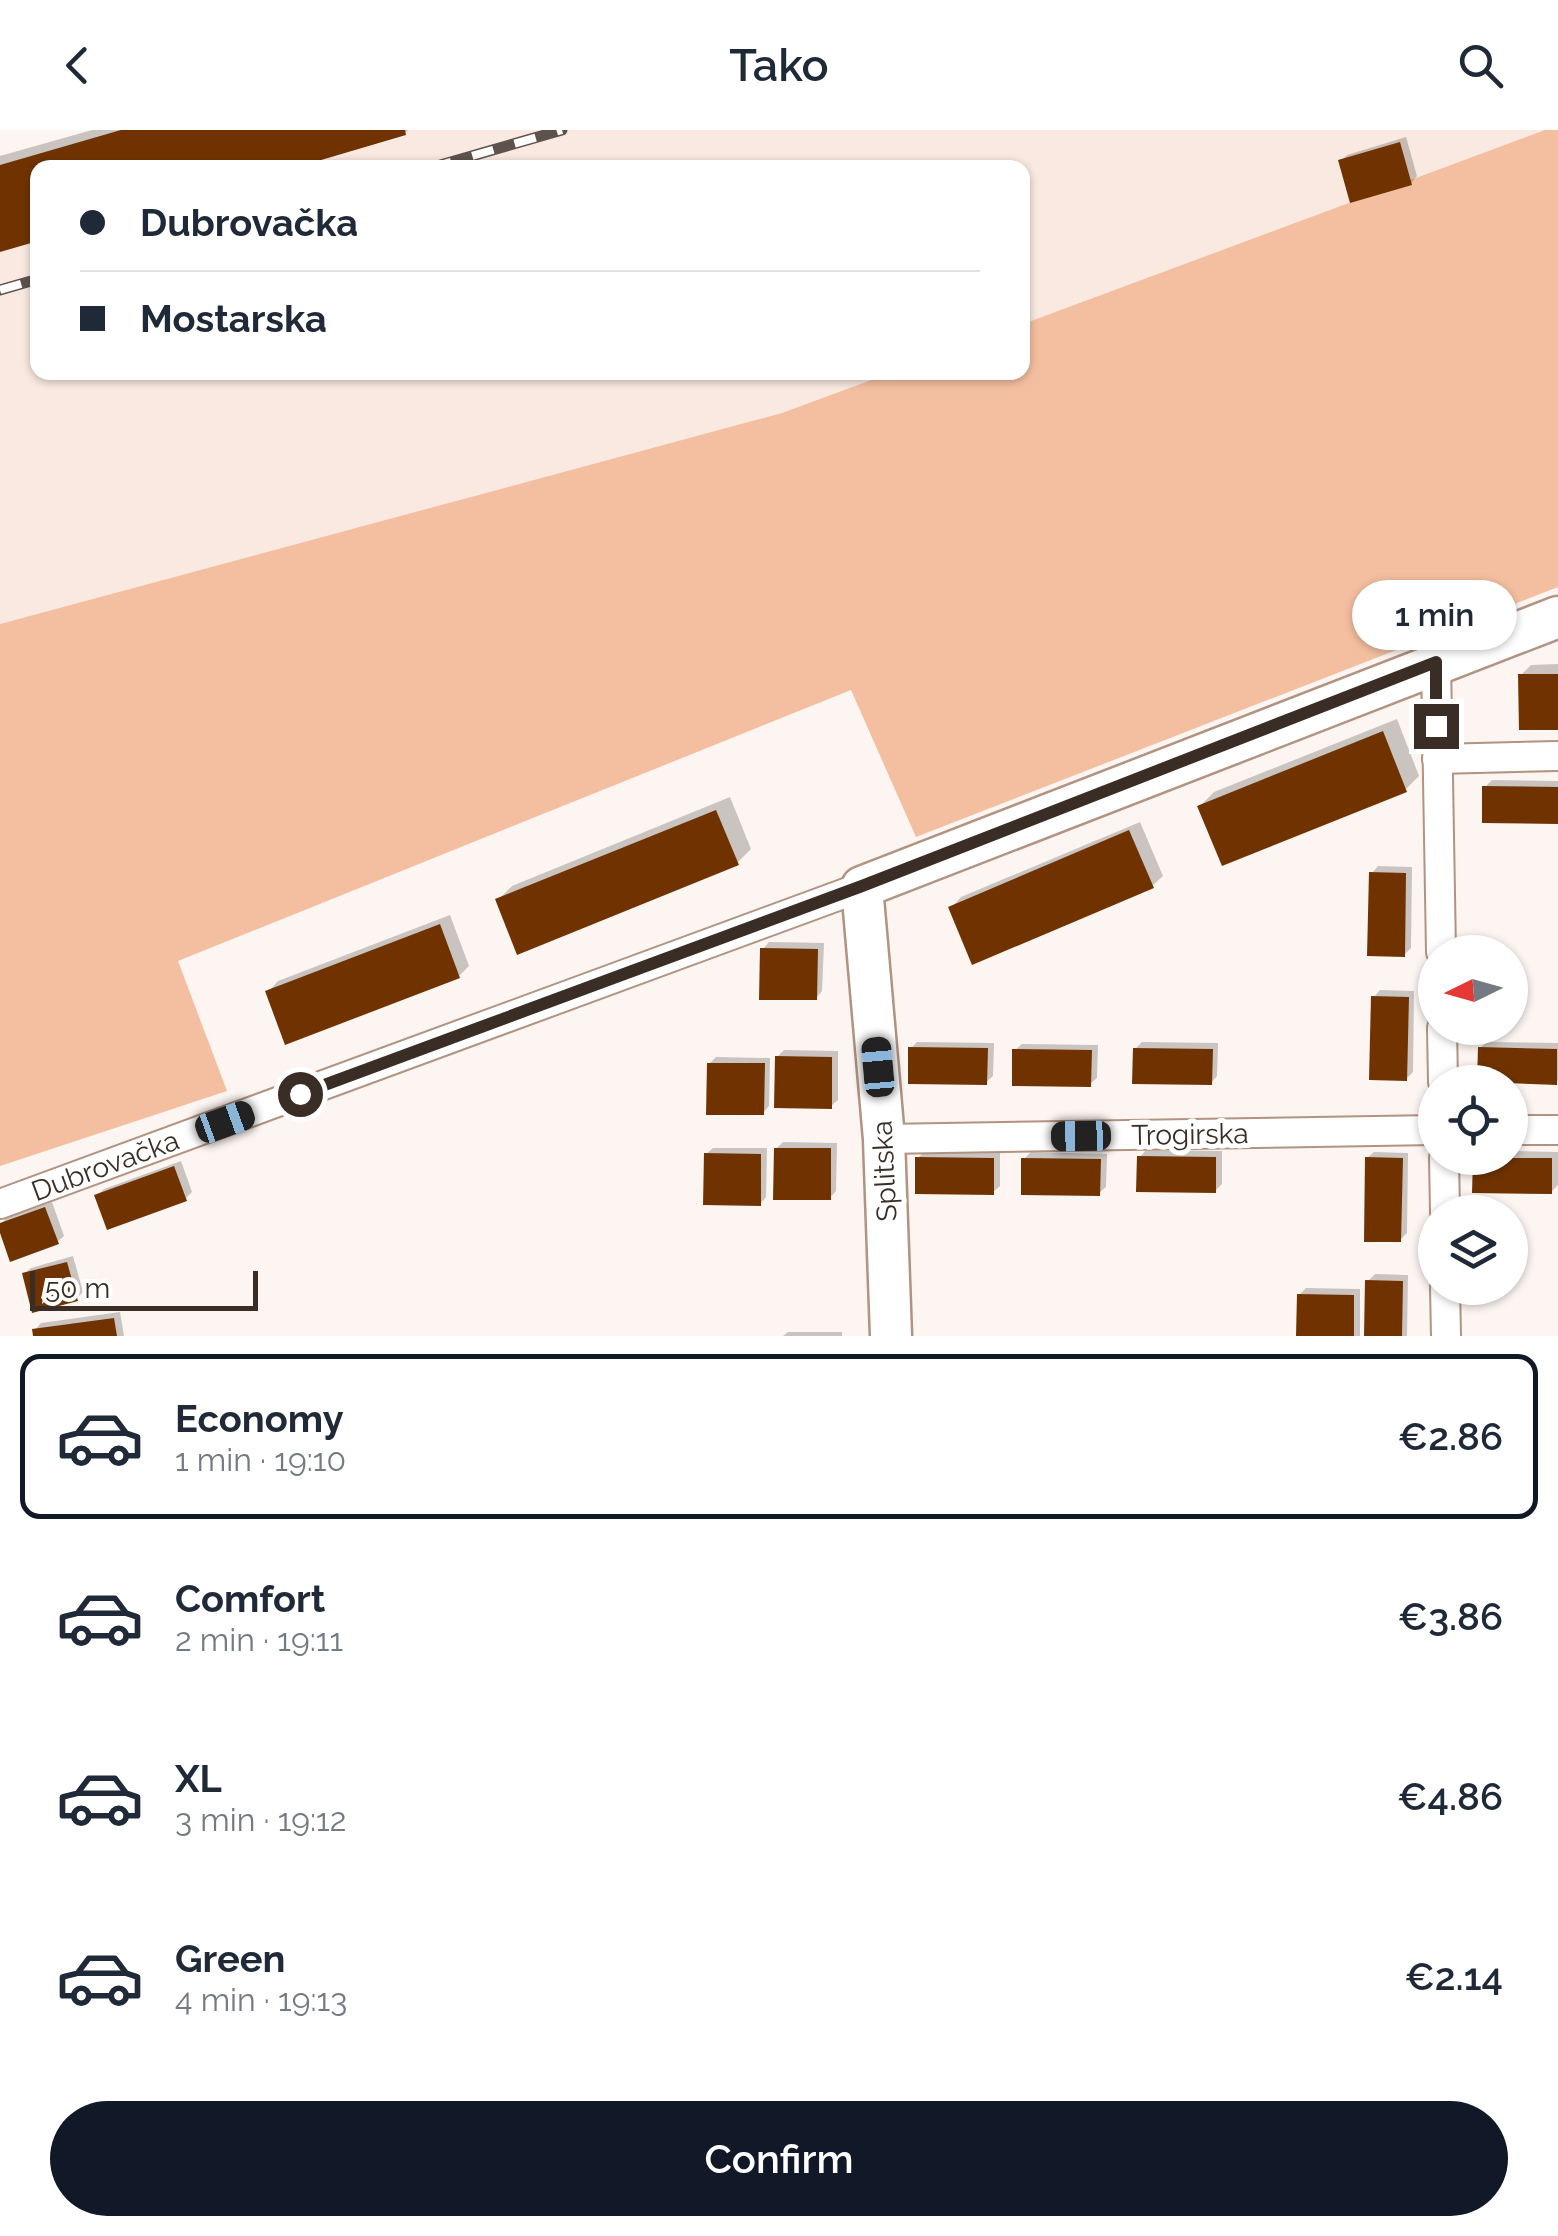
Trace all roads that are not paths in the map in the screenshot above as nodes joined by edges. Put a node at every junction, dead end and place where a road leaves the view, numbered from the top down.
1 (1558, 617) edge
2 (1436, 662) junction
3 (1558, 756) edge
4 (1437, 759) junction
5 (862, 886) junction
6 (1441, 935) edge
7 (1418, 1130) edge
8 (1528, 1130) edge
9 (1558, 1130) edge
10 (884, 1139) junction
11 (0, 1204) edge
12 (1445, 1305) edge
13 (891, 1336) edge
14 (1446, 1336) edge

1 - 2 street, Dubrovačka
2 - 4 street
2 - 5 street, Dubrovačka
3 - 4 street
4 - 6 street
5 - 10 street, Splitska
5 - 11 street, Dubrovačka
7 - 10 street, Trogirska
8 - 9 street
10 - 13 street, Splitska
12 - 14 street

